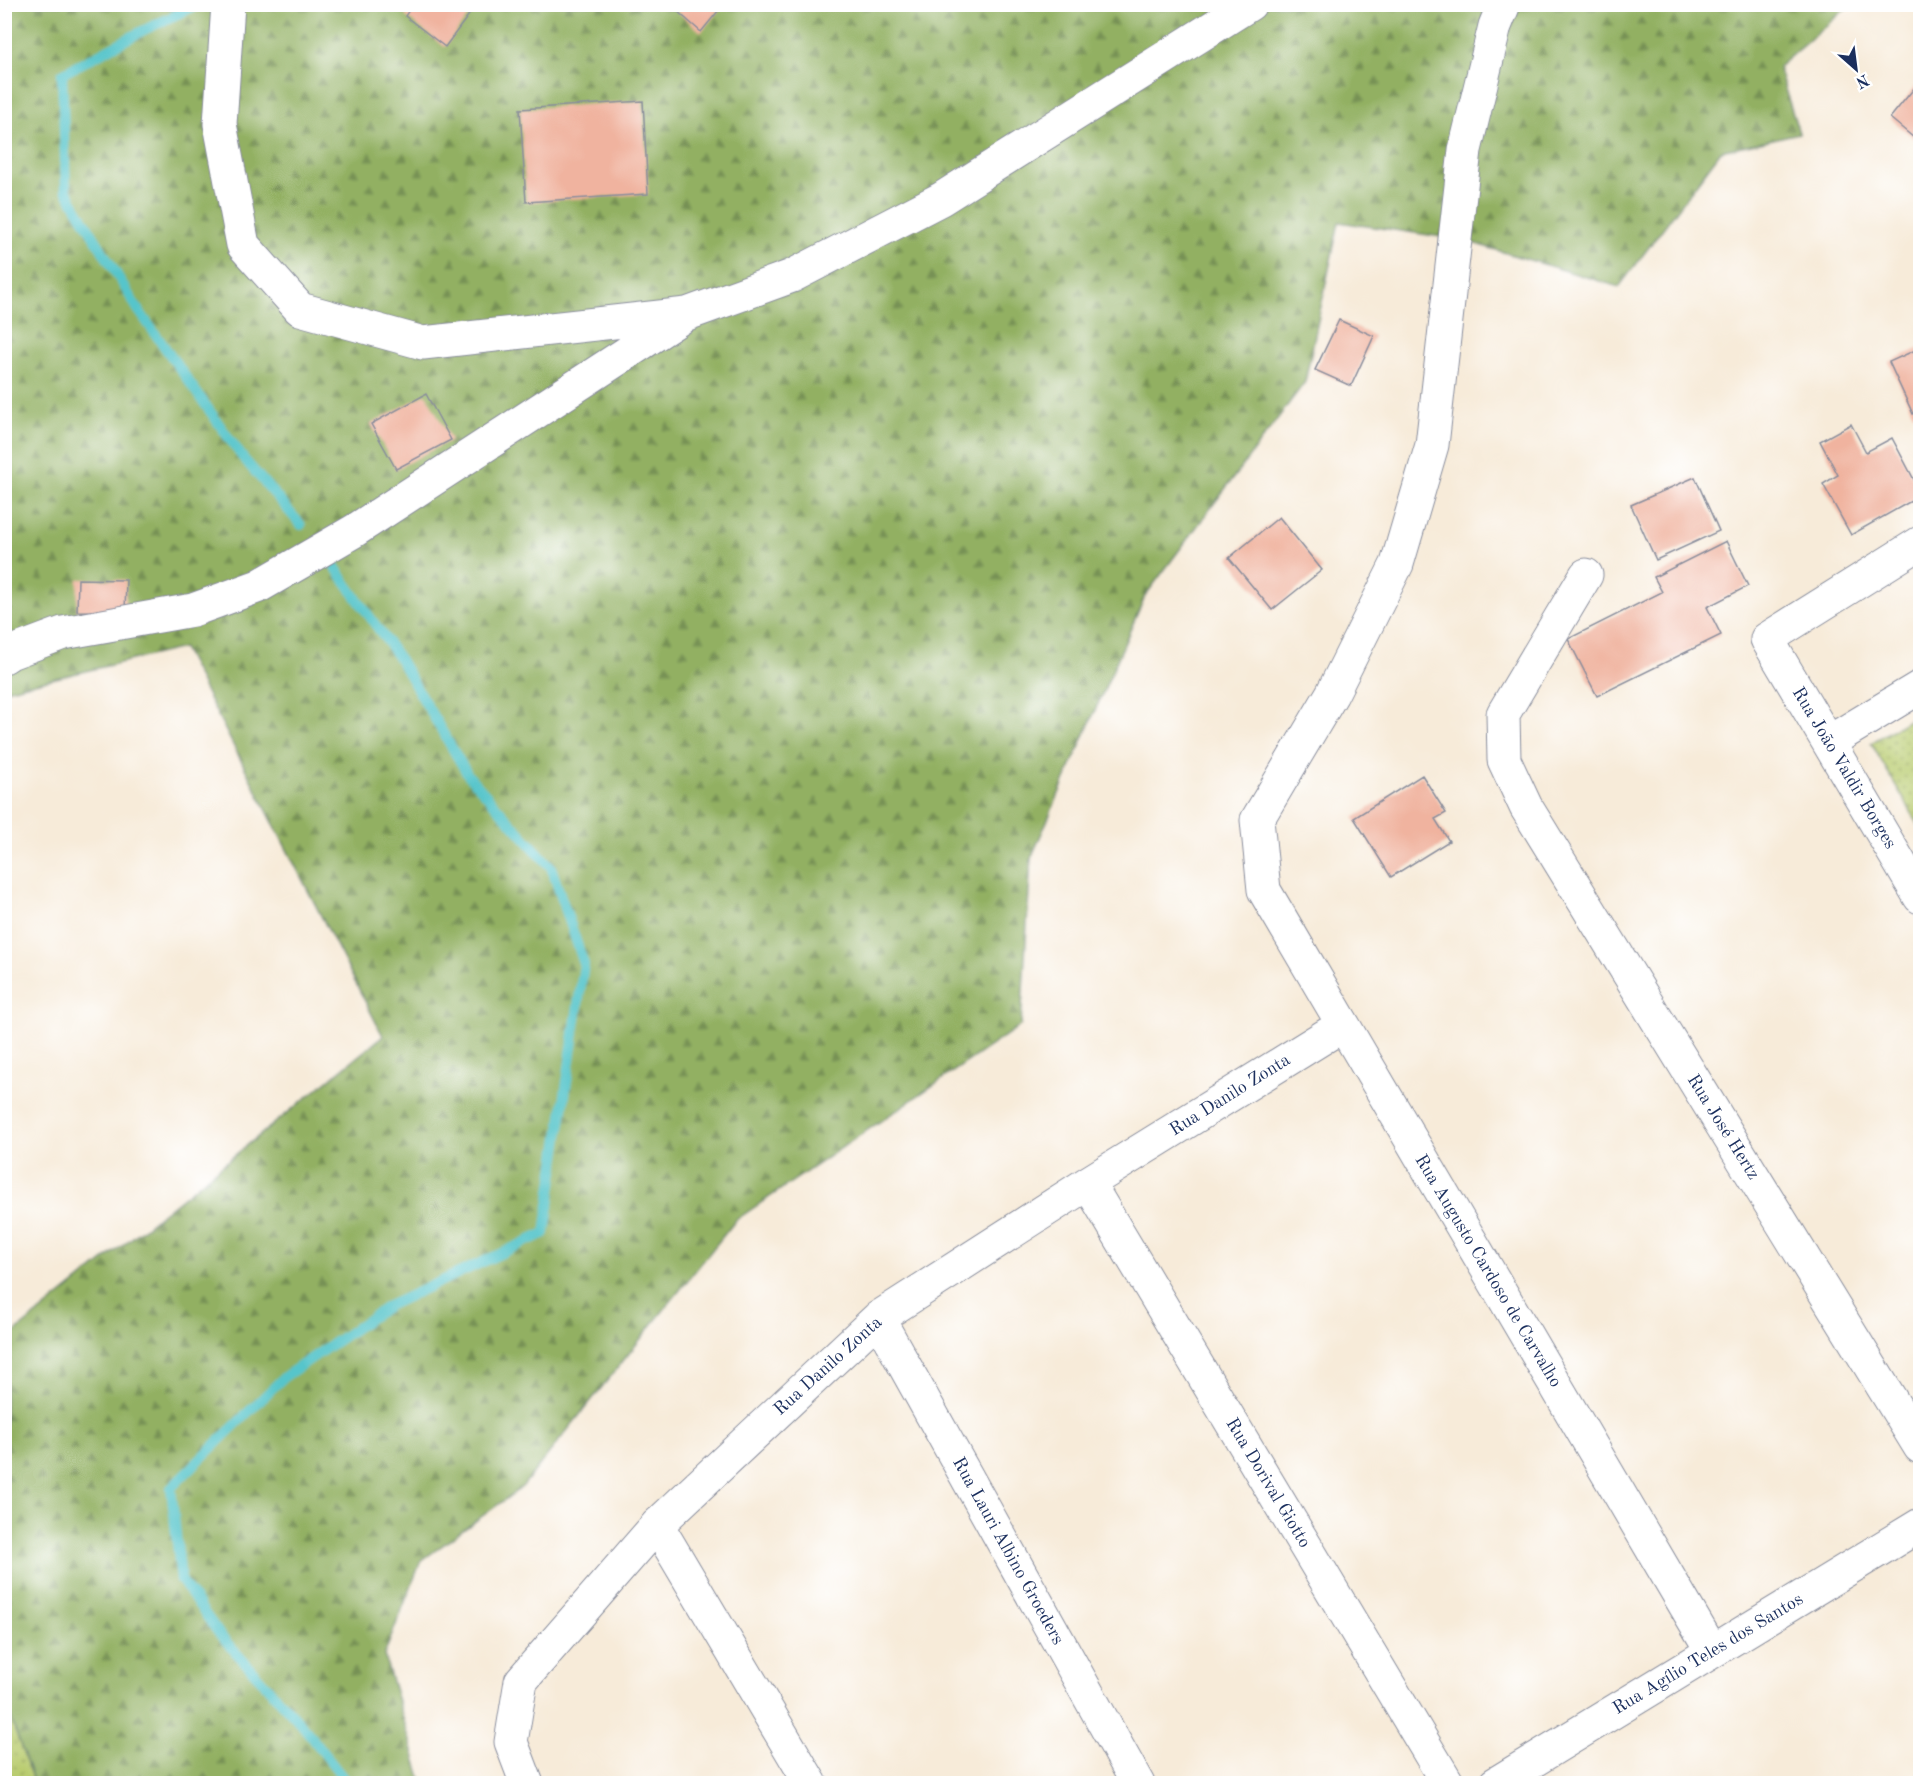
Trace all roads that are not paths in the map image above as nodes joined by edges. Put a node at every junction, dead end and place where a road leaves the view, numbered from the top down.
1 (228, 4) edge
2 (1251, 4) edge
3 (1504, 4) edge
4 (687, 314) junction
5 (1920, 543) edge
6 (1586, 574) dead end
7 (4, 657) edge
8 (1920, 687) edge
9 (1829, 742) junction
10 (1920, 897) edge
11 (1343, 1025) junction
12 (1088, 1183) junction
13 (878, 1318) junction
14 (1920, 1447) edge
15 (1920, 1524) edge
16 (657, 1525) junction
17 (1712, 1651) junction
18 (527, 1784) edge
19 (811, 1784) edge
20 (1138, 1784) edge
21 (1448, 1784) edge
22 (1495, 1784) edge

1 - 4 street
2 - 4 street
3 - 11 street, Rua Augusto Cardoso de Carvalho
4 - 7 street
5 - 9 street, Rua João Valdir Borges
6 - 14 street, Rua José Hertz
8 - 9 street
9 - 10 street, Rua João Valdir Borges
11 - 12 street, Rua Danilo Zonta
11 - 17 street, Rua Augusto Cardoso de Carvalho
12 - 13 street, Rua Danilo Zonta
12 - 21 street, Rua Dorival Giotto
13 - 16 street, Rua Danilo Zonta
13 - 20 street, Rua Lauri Albino Groeders
15 - 17 street, Rua Agílio Teles dos Santos
16 - 18 street, Rua Danilo Zonta
16 - 19 street
17 - 22 street, Rua Agílio Teles dos Santos

